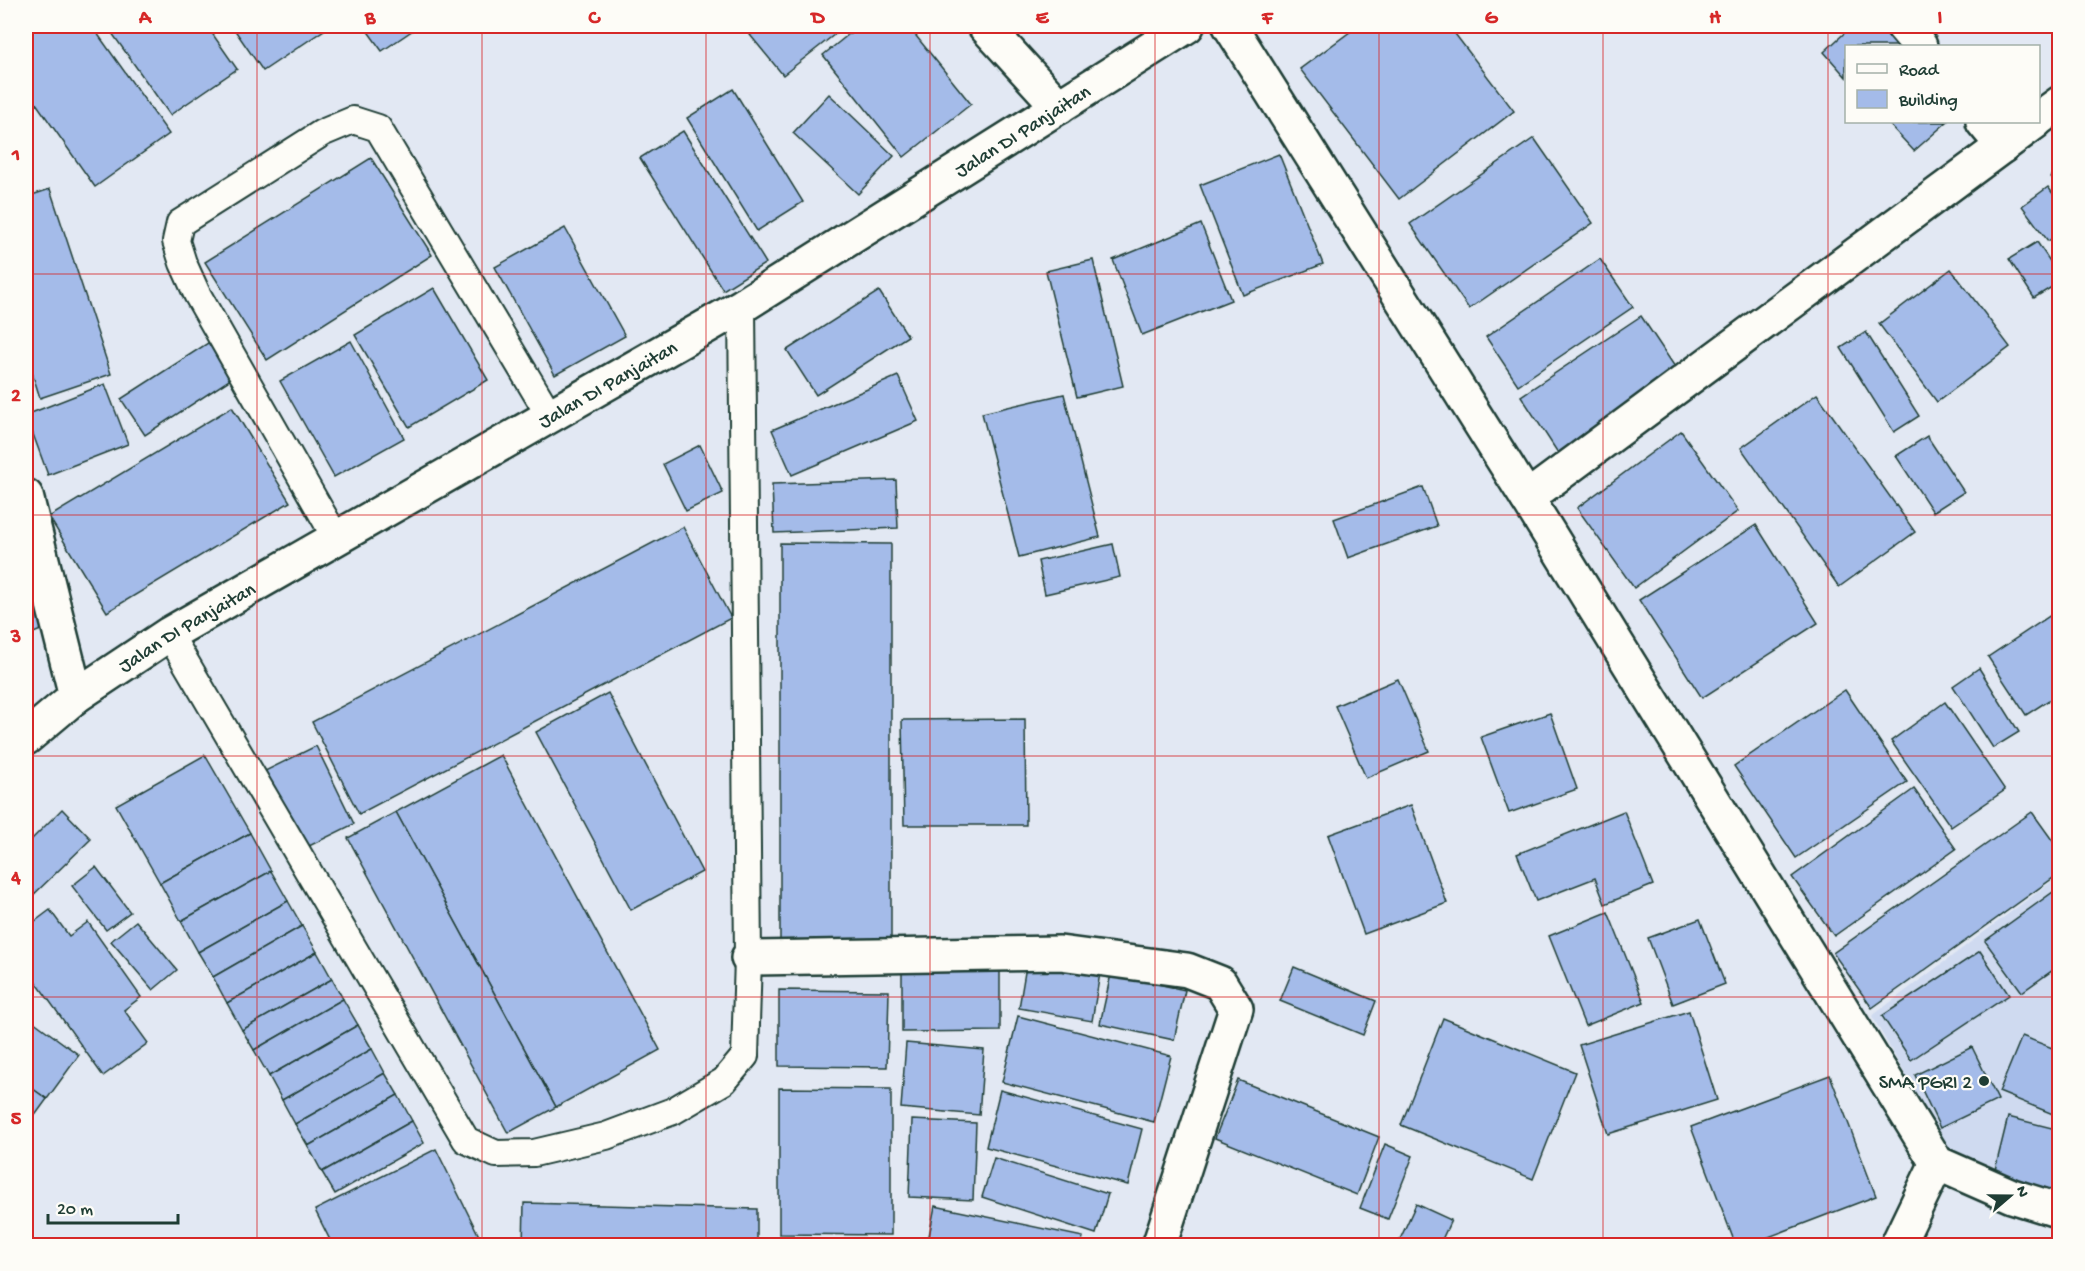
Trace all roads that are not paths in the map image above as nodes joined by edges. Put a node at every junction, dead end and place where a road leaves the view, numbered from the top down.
1 (985, 26) edge
2 (1187, 26) edge
3 (1230, 26) edge
4 (1902, 26) edge
5 (1919, 45) edge
6 (2060, 103) edge
7 (1059, 107) junction
8 (2040, 118) edge
9 (2028, 123) edge
10 (1993, 134) edge
11 (742, 306) junction
12 (550, 416) junction
13 (26, 496) edge
14 (1527, 498) junction
15 (336, 538) junction
16 (169, 634) junction
17 (76, 696) junction
18 (26, 738) edge
19 (748, 958) junction
20 (1937, 1162) junction
21 (2060, 1211) edge
22 (1159, 1245) edge
23 (1897, 1245) edge

1 - 7 street
2 - 7 street, Jalan DI Panjaitan
3 - 14 street
4 - 5 street
6 - 8 street
7 - 11 street, Jalan DI Panjaitan
9 - 10 street
10 - 14 street
11 - 12 street, Jalan DI Panjaitan
11 - 19 lane
12 - 15 street, Jalan DI Panjaitan
12 - 15 lane
13 - 17 street
14 - 20 street
15 - 16 street, Jalan DI Panjaitan
16 - 17 street, Jalan DI Panjaitan
16 - 19 lane
17 - 18 street, Jalan DI Panjaitan
19 - 22 street
20 - 21 street
20 - 23 street

